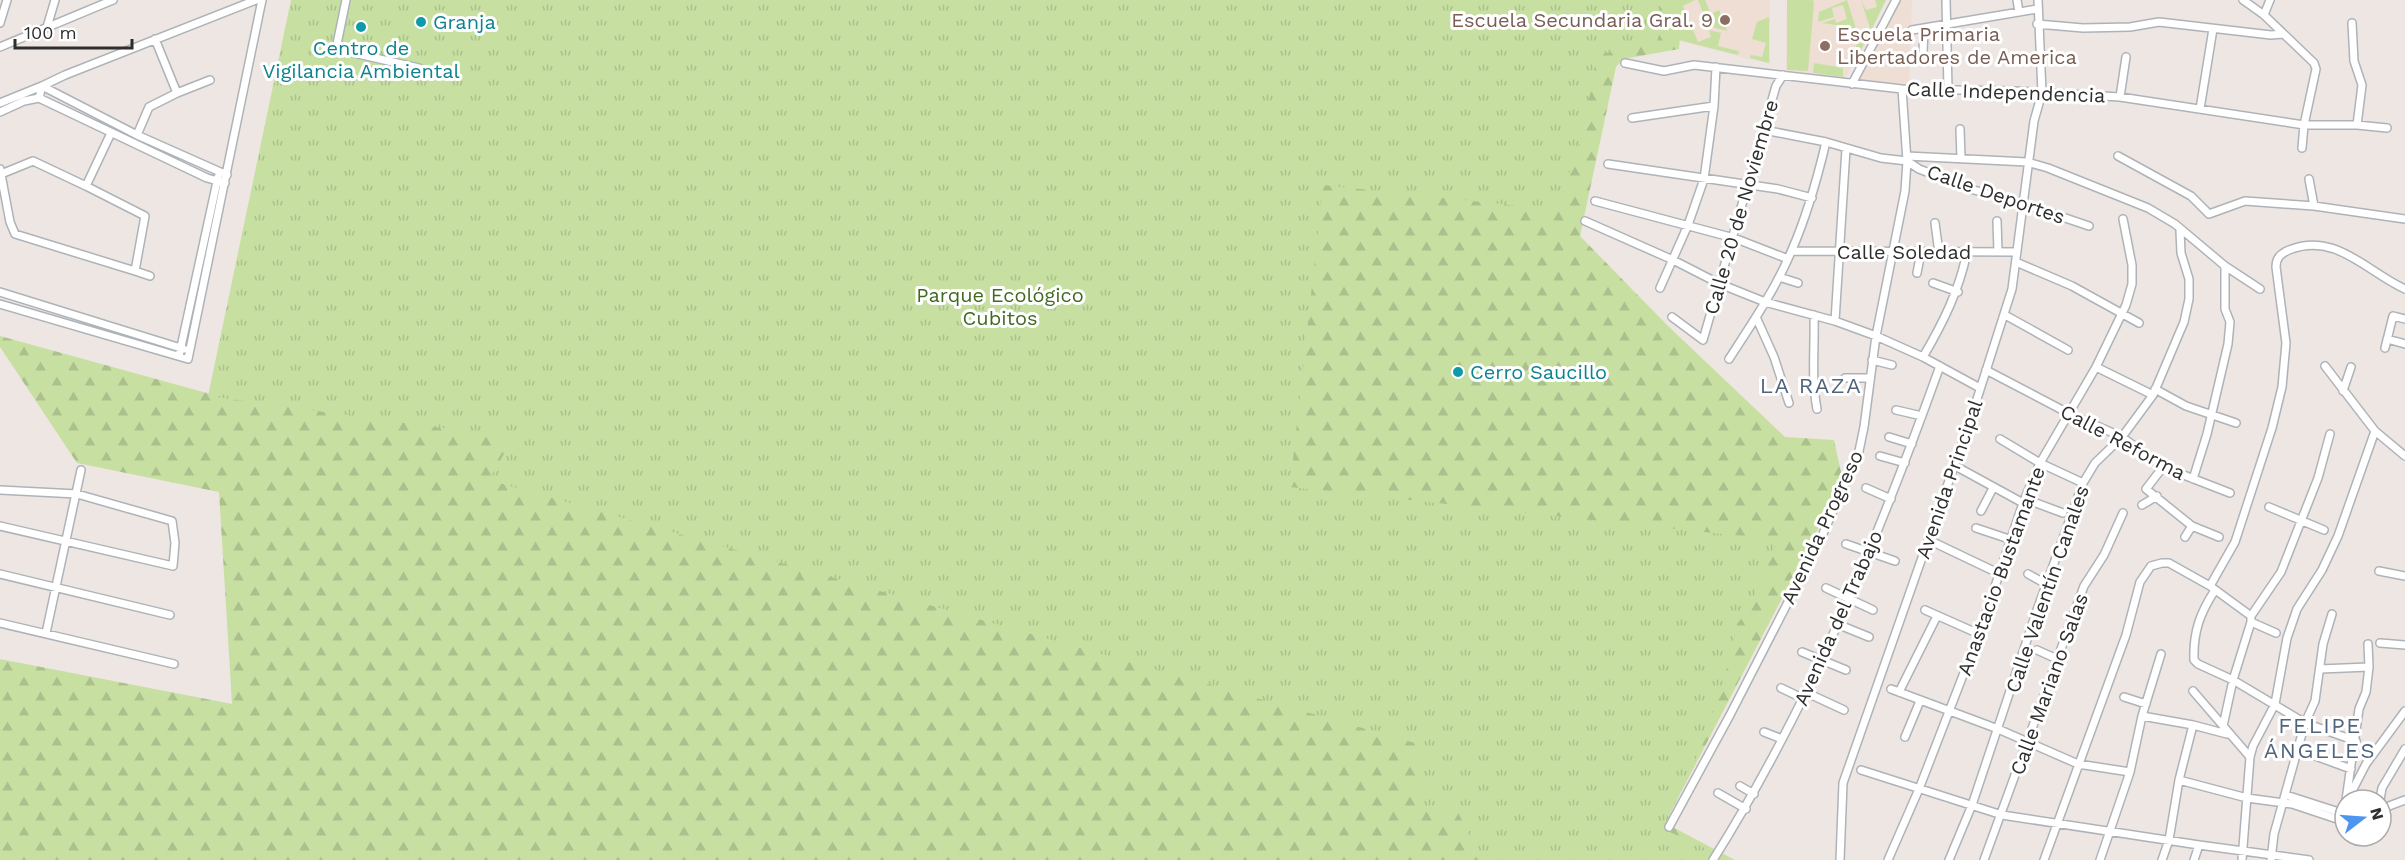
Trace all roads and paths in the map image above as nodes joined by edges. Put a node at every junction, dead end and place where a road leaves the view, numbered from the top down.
1 (7, 0) edge
2 (55, 0) edge
3 (113, 0) edge
4 (256, 0) edge
5 (262, 0) edge
6 (346, 0) edge
7 (1896, 0) edge
8 (1946, 0) edge
9 (2016, 0) edge
10 (2038, 0) edge
11 (2243, 0) edge
12 (2270, 0) edge
13 (103, 2) edge
14 (2037, 9) junction
15 (2019, 12) junction
16 (2264, 15) junction
17 (0, 23) edge
18 (2352, 23) dead end
19 (1946, 24) junction
20 (2037, 24) junction
21 (46, 27) junction
22 (1924, 28) junction
23 (2213, 29) junction
24 (1912, 30) dead end
25 (2283, 34) junction
26 (155, 39) junction
27 (0, 47) edge
28 (1923, 52) dead end
29 (2126, 57) dead end
30 (1625, 63) dead end
31 (1716, 67) junction
32 (419, 68) dead end
33 (1783, 75) junction
34 (210, 80) dead end
35 (1852, 84) junction
36 (42, 86) junction
37 (1902, 89) junction
38 (1948, 89) junction
39 (177, 93) junction
40 (2042, 93) junction
41 (2120, 97) junction
42 (39, 98) junction
43 (0, 103) edge
44 (1714, 106) junction
45 (2200, 109) junction
46 (0, 112) edge
47 (1632, 118) dead end
48 (2304, 125) junction
49 (2356, 125) junction
50 (2387, 128) dead end
51 (1960, 129) dead end
52 (1764, 130) junction
53 (111, 134) junction
54 (137, 135) junction
55 (1826, 142) junction
56 (2302, 148) dead end
57 (1846, 149) junction
58 (2118, 156) dead end
59 (1961, 158) junction
60 (1907, 159) junction
61 (2027, 162) junction
62 (1608, 164) dead end
63 (1, 172) edge
64 (223, 174) junction
65 (1704, 179) junction
66 (2309, 179) dead end
67 (216, 181) junction
68 (225, 183) junction
69 (1748, 184) junction
70 (86, 186) junction
71 (1812, 198) junction
72 (1595, 201) dead end
73 (2022, 203) junction
74 (2314, 206) junction
75 (2123, 219) dead end
76 (2405, 219) edge
77 (1585, 221) dead end
78 (1997, 221) dead end
79 (1935, 223) dead end
80 (1688, 225) junction
81 (2089, 226) dead end
82 (2180, 231) junction
83 (1734, 238) junction
84 (1894, 251) junction
85 (1838, 252) junction
86 (1921, 252) junction
87 (1967, 252) junction
88 (1998, 252) junction
89 (2017, 252) junction
90 (1939, 253) junction
91 (1790, 255) junction
92 (1673, 260) junction
93 (2016, 262) junction
94 (2225, 266) junction
95 (135, 272) junction
96 (1917, 273) dead end
97 (150, 276) dead end
98 (1779, 277) junction
99 (1798, 283) dead end
100 (1933, 283) dead end
101 (1720, 284) junction
102 (1660, 288) dead end
103 (2260, 289) dead end
104 (2405, 289) edge
105 (0, 291) edge
106 (1958, 292) junction
107 (1765, 302) junction
108 (0, 304) edge
109 (2122, 313) junction
110 (1814, 315) junction
111 (2005, 315) junction
112 (1672, 317) dead end
113 (1756, 317) junction
114 (2405, 319) edge
115 (1835, 321) junction
116 (2139, 323) dead end
117 (1876, 336) junction
118 (2387, 339) junction
119 (2405, 344) edge
120 (2385, 348) dead end
121 (2068, 350) dead end
122 (179, 352) junction
123 (1923, 357) junction
124 (1729, 359) dead end
125 (1872, 360) junction
126 (1892, 365) dead end
127 (1940, 366) junction
128 (2325, 366) dead end
129 (2096, 367) junction
130 (2351, 367) dead end
131 (1986, 370) junction
132 (1845, 378) dead end
133 (1869, 378) junction
134 (1980, 388) junction
135 (2154, 392) junction
136 (2343, 392) junction
137 (1789, 403) dead end
138 (1817, 409) dead end
139 (1896, 410) dead end
140 (2068, 413) junction
141 (2212, 415) junction
142 (1922, 416) junction
143 (2236, 423) dead end
144 (2375, 431) junction
145 (2330, 434) dead end
146 (1889, 437) dead end
147 (2122, 437) junction
148 (2000, 439) dead end
149 (1912, 444) junction
150 (1880, 456) dead end
151 (2405, 456) edge
152 (1905, 463) junction
153 (2040, 463) junction
154 (2163, 467) junction
155 (1959, 468) dead end
156 (81, 470) dead end
157 (2193, 479) junction
158 (2083, 483) junction
159 (1866, 488) dead end
160 (1993, 488) junction
161 (0, 490) edge
162 (2230, 493) dead end
163 (77, 494) junction
164 (2157, 496) junction
165 (1891, 499) junction
166 (2024, 501) junction
167 (2142, 505) dead end
168 (2269, 507) dead end
169 (1981, 511) dead end
170 (2063, 513) dead end
171 (2123, 513) dead end
172 (2302, 520) junction
173 (0, 526) edge
174 (2192, 526) junction
175 (1976, 528) dead end
176 (2324, 530) dead end
177 (2185, 537) dead end
178 (2219, 537) dead end
179 (2012, 540) junction
180 (65, 541) junction
181 (1935, 543) dead end
182 (1846, 544) dead end
183 (1868, 553) junction
184 (1895, 561) dead end
185 (2379, 570) dead end
186 (0, 574) edge
187 (2000, 574) junction
188 (2028, 574) dead end
189 (2405, 576) edge
190 (2046, 584) junction
191 (55, 587) junction
192 (1826, 588) dead end
193 (2212, 588) junction
194 (1849, 598) junction
195 (1873, 610) dead end
196 (1924, 610) dead end
197 (2332, 614) dead end
198 (170, 615) dead end
199 (1937, 616) junction
200 (2251, 619) junction
201 (0, 623) edge
202 (1837, 624) junction
203 (46, 633) junction
204 (2276, 633) dead end
205 (1979, 634) junction
206 (1869, 637) dead end
207 (2380, 643) dead end
208 (2367, 644) dead end
209 (2405, 645) edge
210 (2037, 650) dead end
211 (1802, 652) dead end
212 (2161, 654) dead end
213 (2057, 659) junction
214 (1820, 660) junction
215 (174, 664) dead end
216 (2369, 667) junction
217 (2320, 669) junction
218 (1846, 670) dead end
219 (2233, 680) junction
220 (1781, 688) dead end
221 (1891, 689) dead end
222 (2193, 691) dead end
223 (1899, 692) junction
224 (1803, 695) junction
225 (2124, 697) dead end
226 (1920, 700) junction
227 (2146, 704) junction
228 (2275, 704) junction
229 (1844, 710) dead end
230 (1949, 710) junction
231 (2405, 711) edge
232 (2142, 716) junction
233 (2305, 723) junction
234 (2193, 725) junction
235 (2223, 726) junction
236 (1998, 729) junction
237 (1764, 732) dead end
238 (2228, 734) junction
239 (1905, 737) dead end
240 (1782, 740) junction
241 (2356, 741) junction
242 (2028, 742) junction
243 (2405, 749) edge
244 (2299, 750) junction
245 (2250, 757) junction
246 (2078, 764) junction
247 (1861, 770) dead end
248 (2351, 770) junction
249 (2130, 772) junction
250 (2179, 780) junction
251 (1740, 786) dead end
252 (2349, 788) edge
253 (2353, 788) edge
254 (2382, 788) edge
255 (1919, 789) junction
256 (1718, 793) dead end
257 (1754, 794) junction
258 (2247, 798) junction
259 (2285, 799) junction
260 (1972, 805) junction
261 (1746, 809) junction
262 (2317, 809) junction
263 (2333, 812) edge
264 (2002, 815) junction
265 (2333, 815) edge
266 (2057, 825) junction
267 (1669, 827) dead end
268 (2111, 830) junction
269 (2169, 840) junction
270 (2199, 845) junction
271 (2243, 851) junction
272 (2271, 857) edge
273 (1713, 860) edge
274 (1839, 860) edge
275 (1888, 860) edge
276 (1949, 860) edge
277 (1984, 860) edge
278 (2044, 860) edge
279 (2100, 860) edge
280 (2162, 860) edge
281 (2194, 860) edge
282 (2242, 860) edge
283 (2309, 860) edge

1 - 17 street
2 - 21 street
3 - 13 street
4 - 26 street
5 - 64 street
6 - 32 street
7 - 35 street
8 - 19 street
9 - 15 street
10 - 14 street, Avenida Principal
11 - 16 street
12 - 16 street
13 - 21 street
14 - 15 street
14 - 20 street, Avenida Principal
15 - 19 street
16 - 25 street
18 - 49 street
19 - 22 street
19 - 38 street
20 - 23 street
20 - 40 street, Avenida Principal
21 - 27 street
22 - 24 street
22 - 28 street
23 - 25 street
23 - 45 street
25 - 48 street
26 - 36 street
26 - 39 street
29 - 41 street
30 - 31 street, Calle Independencia
31 - 33 street, Calle Independencia
31 - 44 street
33 - 35 street, Calle Independencia
33 - 52 street, Calle 20 de Noviembre
34 - 39 street
35 - 37 street, Calle Independencia
36 - 42 street
36 - 43 street
36 - 54 street
37 - 38 street, Calle Independencia
37 - 60 street, Avenida Progreso
38 - 40 street, Calle Independencia
39 - 54 street
40 - 41 street, Calle Independencia
40 - 61 street, Avenida Principal
41 - 45 street, Calle Independencia
42 - 46 street
42 - 53 street
44 - 47 street
44 - 65 street
45 - 48 street, Calle Independencia
48 - 49 street, Calle Independencia
48 - 56 street
49 - 50 street, Calle Independencia
51 - 59 street
52 - 55 street, Calle Deportes
52 - 69 street, Calle 20 de Noviembre
53 - 67 street
53 - 70 street
54 - 64 street
55 - 57 street, Calle Deportes
55 - 71 street
57 - 60 street, Calle Deportes
57 - 85 street
58 - 74 street
59 - 60 street
59 - 61 street
60 - 73 street, Calle Deportes
60 - 84 street, Avenida Progreso
61 - 73 street, Avenida Principal
61 - 82 street
62 - 65 street
63 - 70 street
63 - 95 street
64 - 67 street
64 - 68 street
65 - 69 street
65 - 80 street
66 - 74 street
67 - 68 street
67 - 122 street
68 - 122 street
69 - 71 street
69 - 83 street, Calle 20 de Noviembre
70 - 95 street
71 - 91 street
72 - 80 street
73 - 81 street, Calle Deportes
73 - 89 street, Avenida Principal
74 - 76 street
75 - 109 street, Anastacio Bustamante
77 - 92 street
78 - 88 street
79 - 90 street
80 - 83 street
80 - 92 street
82 - 94 street
82 - 135 street, Calle Valentín Canales
83 - 91 street
83 - 101 street, Calle 20 de Noviembre
84 - 85 street, Calle Soledad
84 - 86 street, Calle Soledad
84 - 117 street, Avenida Progreso
85 - 91 street, Calle Soledad
85 - 115 street
86 - 90 street, Calle Soledad
86 - 96 street
87 - 88 street, Calle Soledad
87 - 90 street, Calle Soledad
87 - 106 street
88 - 89 street, Calle Soledad
89 - 93 street, Avenida Principal
91 - 98 street
92 - 101 street
92 - 102 street
93 - 109 street
93 - 111 street, Avenida Principal
94 - 103 street
94 - 141 street
95 - 97 street
98 - 99 street
98 - 107 street
100 - 106 street
101 - 107 street
101 - 112 street, Calle 20 de Noviembre
104 - 193 street
105 - 122 street
106 - 123 street
107 - 110 street
107 - 113 street
108 - 122 street
109 - 116 street
109 - 129 street, Anastacio Bustamante
110 - 115 street
110 - 138 street
111 - 121 street
111 - 131 street, Avenida Principal
113 - 124 street
113 - 137 street
114 - 118 street
115 - 117 street
117 - 123 street
117 - 125 street, Avenida Progreso
118 - 119 street
118 - 120 street
123 - 127 street
125 - 126 street
125 - 133 street, Avenida Progreso
127 - 134 street
127 - 142 street, Avenida del Trabajo
128 - 136 street
129 - 135 street
129 - 140 street, Anastacio Bustamante
130 - 136 street
131 - 134 street, Avenida Principal
131 - 140 street, Calle Reforma
132 - 133 street
133 - 267 street, Avenida Progreso
134 - 274 street, Avenida Principal
135 - 141 street
135 - 147 street, Calle Valentín Canales
136 - 144 street
139 - 142 street
140 - 147 street, Calle Reforma
140 - 153 street, Anastacio Bustamante
141 - 143 street
141 - 157 street
142 - 149 street, Avenida del Trabajo
144 - 151 street
144 - 228 street
145 - 172 street
146 - 149 street
147 - 154 street, Calle Reforma
147 - 158 street, Calle Valentín Canales
148 - 153 street
149 - 152 street, Avenida del Trabajo
150 - 152 street
152 - 165 street, Avenida del Trabajo
153 - 158 street
153 - 166 street, Anastacio Bustamante
154 - 157 street, Calle Reforma
154 - 164 street
155 - 160 street
156 - 163 street
157 - 162 street, Calle Reforma
158 - 190 street, Calle Valentín Canales
159 - 165 street
160 - 166 street
160 - 169 street
161 - 163 street
163 - 180 street
163 - 180 street
164 - 167 street
164 - 174 street
165 - 183 street, Avenida del Trabajo
166 - 170 street
166 - 179 street, Anastacio Bustamante
168 - 172 street
171 - 213 street, Calle Mariano Salas
172 - 176 street
172 - 200 street
173 - 180 street
174 - 177 street
174 - 178 street
175 - 179 street
179 - 187 street, Anastacio Bustamante
180 - 191 street
181 - 187 street
182 - 183 street
183 - 184 street
183 - 194 street, Avenida del Trabajo
185 - 189 street
186 - 191 street
187 - 205 street, Anastacio Bustamante
188 - 190 street
190 - 236 street, Calle Valentín Canales
191 - 198 street
191 - 203 street
192 - 194 street
193 - 200 street
193 - 219 street
193 - 246 street
194 - 195 street
194 - 202 street, Avenida del Trabajo
196 - 199 street
197 - 217 street
199 - 205 street
199 - 223 street
200 - 204 street
200 - 219 street
201 - 203 street
202 - 206 street
202 - 214 street, Avenida del Trabajo
203 - 215 street
205 - 230 street, Anastacio Bustamante
207 - 209 street
208 - 216 street
210 - 213 street
211 - 214 street
212 - 227 street
213 - 242 street, Calle Mariano Salas
214 - 218 street
214 - 224 street, Avenida del Trabajo
216 - 217 street
216 - 241 street
217 - 233 street
219 - 228 street
219 - 235 street
220 - 224 street
221 - 223 street
222 - 235 street
223 - 226 street
224 - 229 street
224 - 240 street, Avenida del Trabajo
225 - 227 street
226 - 230 street
226 - 239 street
227 - 232 street
228 - 233 street
228 - 245 street
230 - 236 street
230 - 255 street, Anastacio Bustamante
231 - 253 street
232 - 234 street
232 - 249 street
233 - 241 street
233 - 244 street
234 - 238 street
234 - 250 street
235 - 238 street
236 - 242 street
236 - 260 street, Calle Valentín Canales
237 - 240 street
238 - 245 street
240 - 257 street, Avenida del Trabajo
241 - 248 street
242 - 246 street
242 - 264 street, Calle Mariano Salas
243 - 254 street
244 - 248 street
244 - 259 street
245 - 258 street
246 - 249 street
246 - 266 street
247 - 255 street
248 - 252 street
249 - 268 street
250 - 258 street
250 - 269 street
251 - 257 street
255 - 260 street
255 - 275 street, Anastacio Bustamante
256 - 261 street
257 - 261 street, Avenida del Trabajo
258 - 259 street
258 - 271 street
259 - 262 street
259 - 272 street
260 - 264 street
260 - 276 street, Calle Valentín Canales
261 - 273 street, Avenida del Trabajo
262 - 263 street
262 - 265 street
264 - 266 street
264 - 277 street, Calle Mariano Salas
266 - 268 street
266 - 278 street
268 - 269 street
268 - 279 street
269 - 270 street
269 - 280 street
270 - 271 street
270 - 281 street
271 - 272 street
271 - 282 street
272 - 283 street

